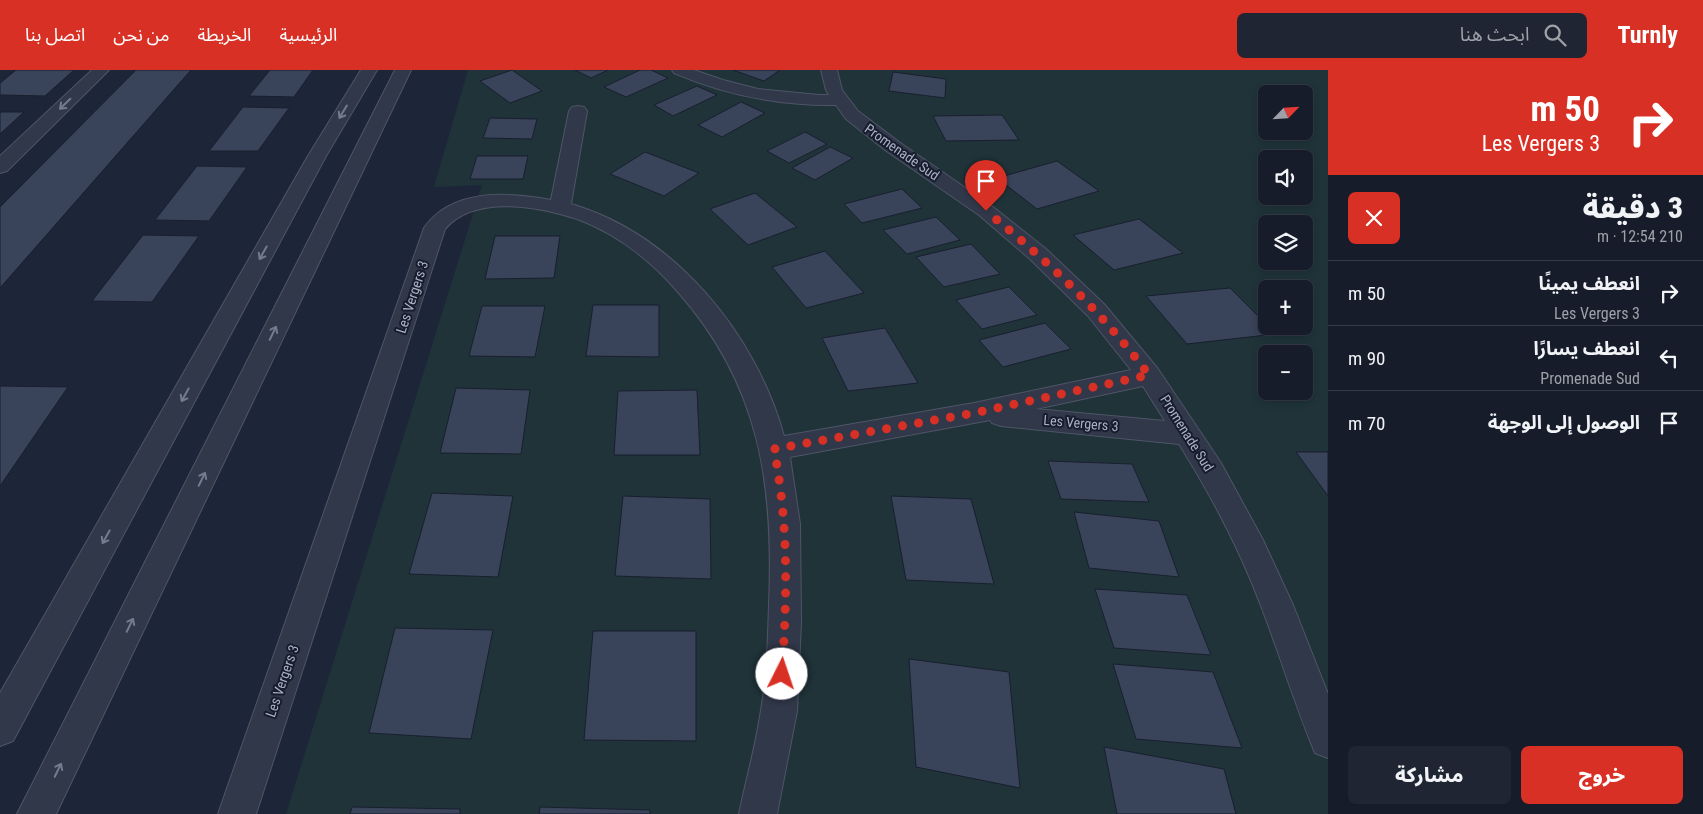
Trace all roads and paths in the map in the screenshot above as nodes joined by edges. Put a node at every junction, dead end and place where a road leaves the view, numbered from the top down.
1 (100, 70) edge
2 (369, 70) edge
3 (403, 70) edge
4 (680, 70) edge
5 (829, 70) edge
6 (840, 100) junction
7 (578, 111) dead end
8 (0, 167) edge
9 (560, 207) junction
10 (1149, 375) junction
11 (974, 413) junction
12 (1188, 434) junction
13 (774, 449) junction
14 (0, 728) edge
15 (1328, 740) edge
16 (36, 814) edge
17 (237, 814) edge
18 (758, 814) edge

1 -> 8 street
2 -> 14 street
16 -> 3 street
4 - 6 street
5 - 6 street, Promenade Sud
6 - 10 street, Promenade Sud
7 - 9 street
9 - 13 street, Les Vergers 3
9 - 17 street, Les Vergers 3
10 - 11 street, Les Vergers 3
10 - 12 street, Promenade Sud
11 - 12 street, Les Vergers 3
11 - 13 street, Les Vergers 3
12 - 15 street, Promenade Sud
13 - 18 street, Les Vergers 3

